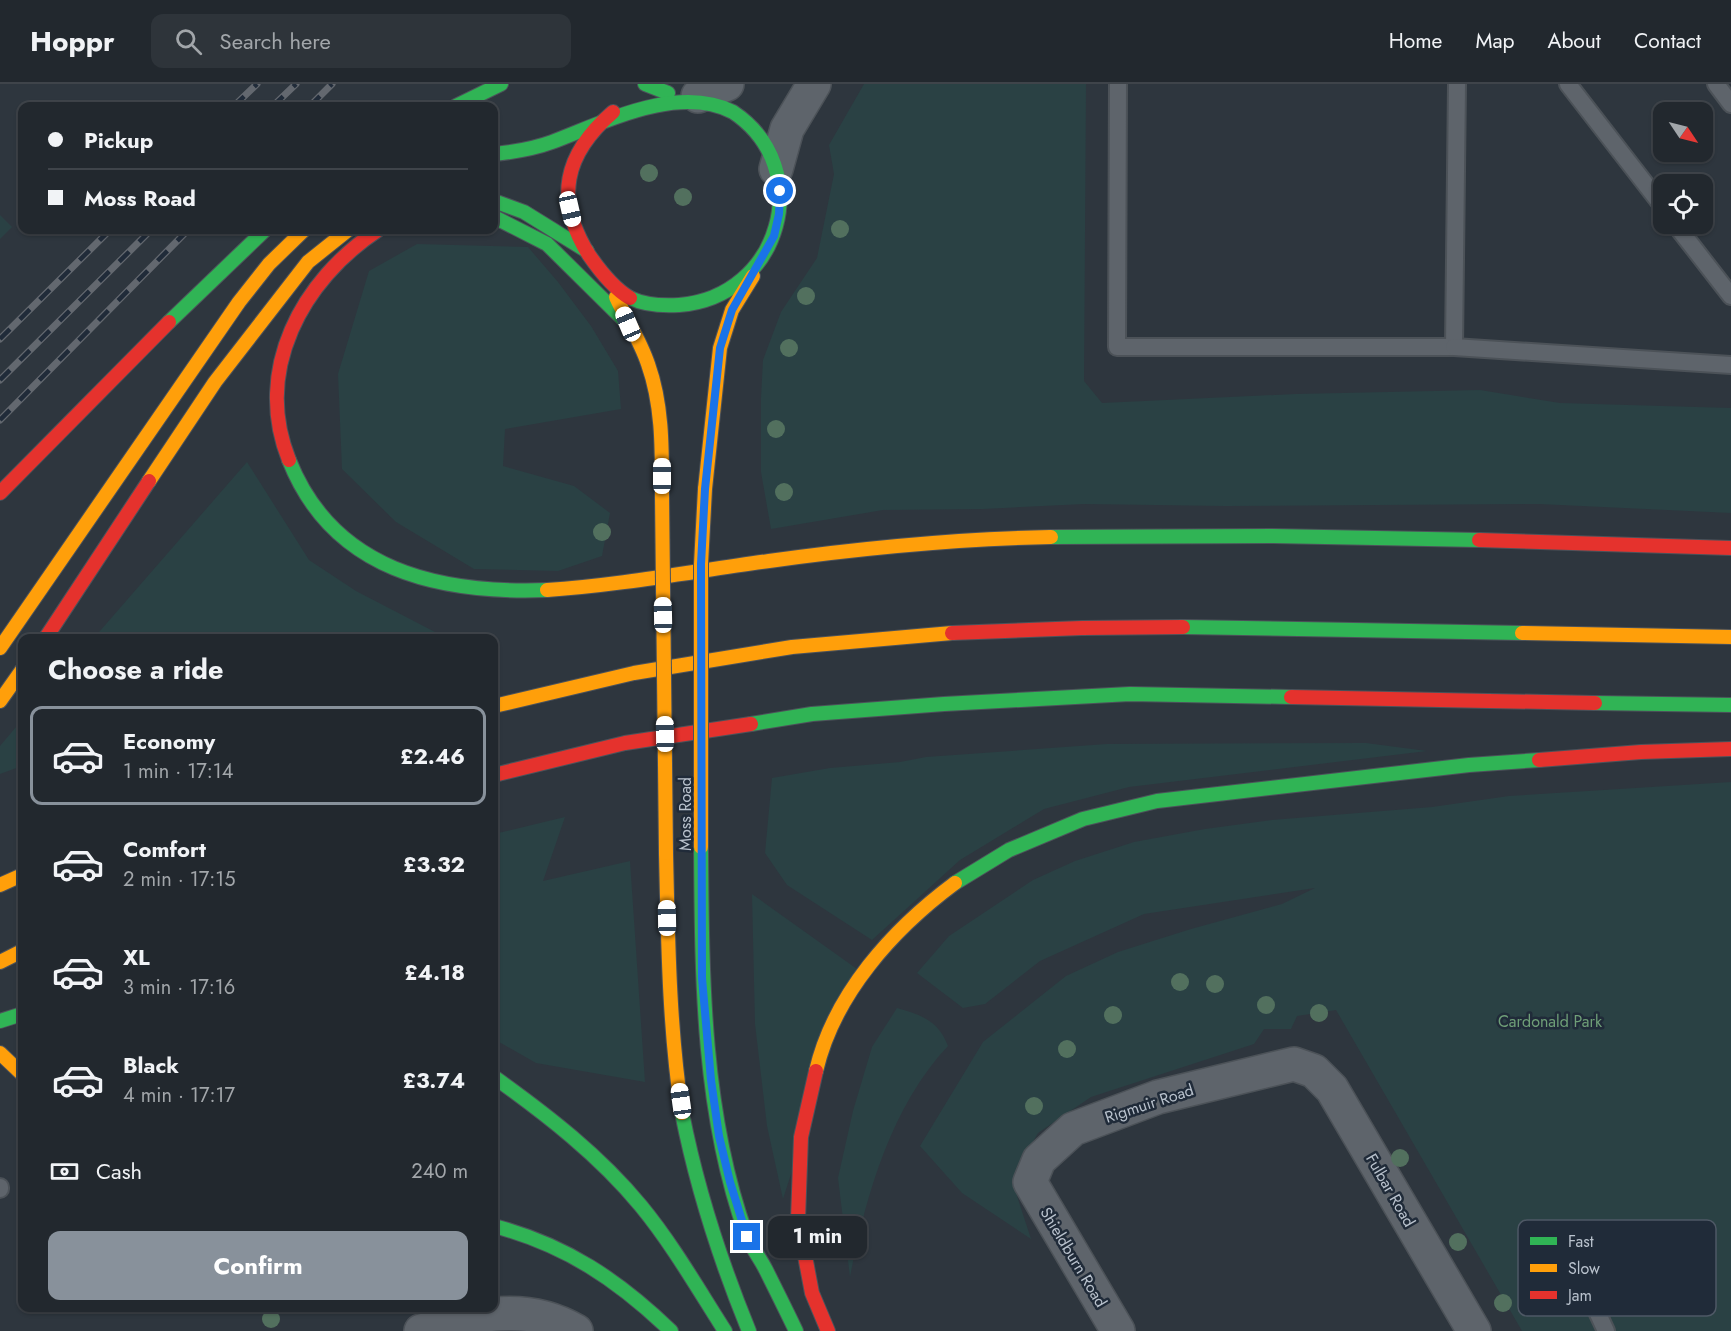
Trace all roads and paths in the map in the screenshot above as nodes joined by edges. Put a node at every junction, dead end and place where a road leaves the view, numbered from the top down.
1 (501, 84) edge
2 (645, 84) edge
3 (814, 84) edge
4 (1118, 84) edge
5 (1457, 84) edge
6 (1568, 84) edge
7 (1716, 84) edge
8 (698, 91) edge
9 (464, 102) edge
10 (1731, 104) edge
11 (613, 112) junction
12 (498, 154) edge
13 (776, 169) junction
14 (1653, 194) edge
15 (498, 202) edge
16 (498, 219) edge
17 (261, 234) edge
18 (300, 234) edge
19 (343, 234) edge
20 (371, 234) edge
21 (1683, 234) edge
22 (587, 251) junction
23 (764, 256) junction
24 (609, 280) junction
25 (1731, 296) edge
26 (628, 324) junction
27 (1454, 347) junction
28 (1731, 365) edge
29 (0, 493) edge
30 (1731, 548) edge
31 (48, 634) edge
32 (1731, 637) edge
33 (0, 648) edge
34 (18, 676) edge
35 (0, 701) edge
36 (498, 705) edge
37 (1731, 705) edge
38 (1731, 749) edge
39 (498, 774) edge
40 (18, 877) edge
41 (0, 885) edge
42 (18, 953) edge
43 (0, 962) edge
44 (18, 1015) edge
45 (0, 1021) edge
46 (0, 1053) edge
47 (1294, 1064) joint
48 (18, 1070) edge
49 (498, 1080) edge
50 (1030, 1182) joint
51 (498, 1227) edge
52 (1599, 1316) edge
53 (421, 1331) edge
54 (576, 1331) edge
55 (671, 1331) edge
56 (724, 1331) edge
57 (749, 1331) edge
58 (796, 1331) edge
59 (828, 1331) edge
60 (1118, 1331) edge
61 (1474, 1331) edge
62 (1606, 1331) edge

1 - 9 main road
2 - 8 main road
3 - 13 street
4 - 27 lane
5 - 27 lane
6 - 14 lane
7 - 10 lane
8 - 11 main road
8 - 13 main road
11 - 12 main road
11 - 22 main road
13 - 23 main road
15 - 22 main road
16 - 26 main road
17 - 29 main road
18 - 33 main road
19 - 31 main road
20 - 30 main road
21 - 25 lane
22 - 24 main road
23 - 24 main road
23 - 58 main road, Moss Road, bridge
24 - 26 main road, Moss Road
26 - 57 main road, Moss Road, bridge
27 - 28 lane
32 - 36 main road
34 - 35 main road
37 - 39 main road
38 - 59 main road
40 - 41 main road
42 - 43 main road
44 - 45 main road
46 - 48 main road
47 - 50 street, Rigmuir Road
47 - 61 street, Fulbar Road
49 - 56 main road
50 - 60 street, Shieldburn Road
51 - 55 main road
52 - 62 lane
53 - 54 street

